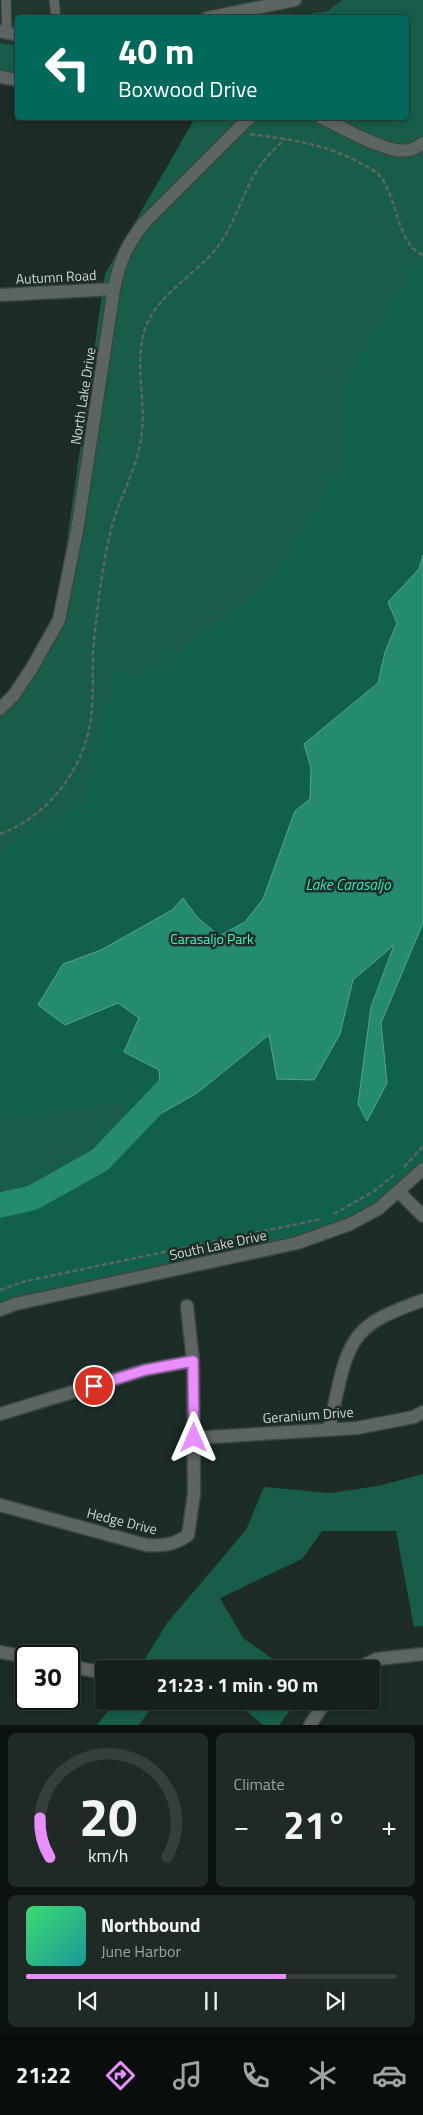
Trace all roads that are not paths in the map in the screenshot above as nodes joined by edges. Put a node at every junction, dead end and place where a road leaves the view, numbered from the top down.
1 (6, 0) edge
2 (54, 0) edge
3 (295, 0) edge
4 (56, 15) edge
5 (222, 15) edge
6 (8, 33) edge
7 (0, 77) edge
8 (15, 80) edge
9 (247, 120) edge
10 (326, 120) edge
11 (423, 143) edge
12 (114, 289) junction
13 (0, 295) edge
14 (0, 709) edge
15 (423, 1169) edge
16 (399, 1192) junction
17 (423, 1216) edge
18 (423, 1300) edge
19 (187, 1306) dead end
20 (0, 1310) edge
21 (193, 1361) junction
22 (423, 1412) edge
23 (0, 1414) edge
24 (329, 1429) junction
25 (194, 1438) junction
26 (0, 1505) edge
27 (0, 1652) edge
28 (423, 1654) edge
29 (15, 1655) edge
30 (375, 1660) edge
31 (80, 1668) edge
32 (95, 1671) edge
33 (320, 1710) edge
34 (310, 1725) edge

1 - 6 lane
2 - 4 lane
3 - 5 street
7 - 8 street
9 - 12 street, North Lake Drive
10 - 11 street
12 - 13 street, Autumn Road
12 - 14 street, North Lake Drive
15 - 16 street, South Lake Drive
16 - 17 street
16 - 20 street, South Lake Drive
18 - 24 street
19 - 21 street, Hedge Drive
21 - 23 street
21 - 25 street, Hedge Drive
22 - 24 street, Geranium Drive
24 - 25 street, Geranium Drive
25 - 26 street, Hedge Drive
27 - 29 street
28 - 30 street
31 - 32 street
33 - 34 street

